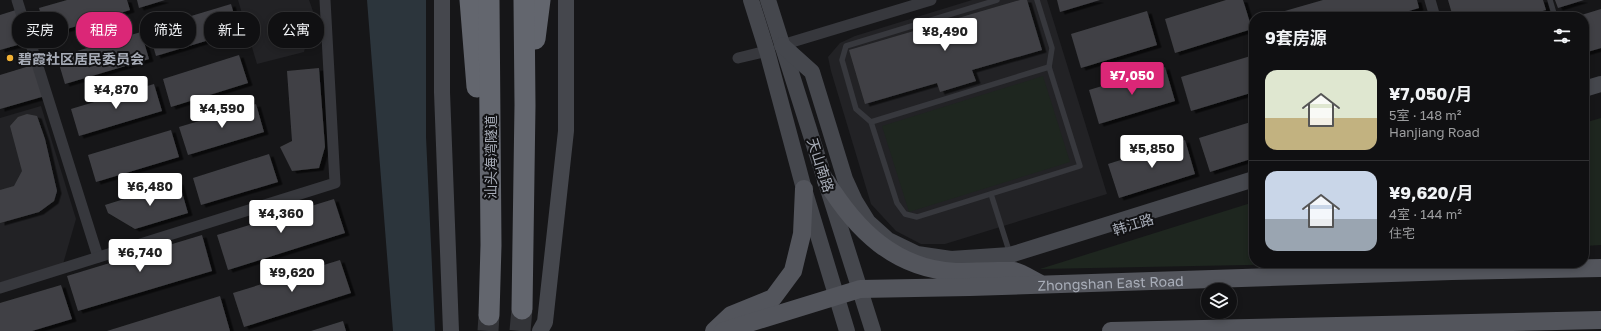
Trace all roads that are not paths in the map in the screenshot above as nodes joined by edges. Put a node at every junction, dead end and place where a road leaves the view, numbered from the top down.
1 (17, 0) edge
2 (325, 0) edge
3 (442, 0) edge
4 (470, 0) edge
5 (489, 0) edge
6 (524, 0) edge
7 (540, 0) edge
8 (566, 0) edge
9 (751, 0) edge
10 (768, 0) edge
11 (930, 0) edge
12 (996, 0) edge
13 (1037, 0) edge
14 (1430, 0) edge
15 (1550, 0) edge
16 (1434, 12) edge
17 (1554, 12) edge
18 (782, 45) junction
19 (767, 52) junction
20 (738, 58) dead end
21 (1049, 67) junction
22 (1601, 75) edge
23 (1589, 78) edge
24 (1601, 84) edge
25 (1589, 88) edge
26 (525, 105) junction
27 (871, 122) junction
28 (826, 181) junction
29 (1249, 181) edge
30 (804, 189) junction
31 (1249, 190) edge
32 (991, 194) junction
33 (491, 245) junction
34 (1010, 254) junction
35 (98, 257) junction
36 (1432, 268) edge
37 (1589, 268) edge
38 (1601, 268) edge
39 (1043, 285) junction
40 (0, 288) edge
41 (860, 289) junction
42 (837, 296) junction
43 (522, 308) tunnel mouth
44 (489, 315) tunnel mouth
45 (1601, 320) edge
46 (453, 329) edge
47 (1246, 330) edge
48 (540, 331) edge
49 (714, 331) edge
50 (723, 331) edge
51 (847, 331) edge
52 (873, 331) edge
53 (1111, 331) edge

1 - 35 street
2 - 35 street
3 - 46 main road
4 - 33 highway
5 - 33 highway, 汕头海湾隧道
6 - 26 highway
7 - 26 highway
8 - 48 main road
9 - 19 main road, 天山南路
10 - 18 main road, 天山南路
11 - 18 street
12 - 27 lane
13 - 21 lane
14 - 16 street
15 - 17 lane
18 - 28 main road, 天山南路
18 - 34 main road
19 - 20 street
19 - 30 main road, 天山南路
21 - 27 lane
21 - 32 lane
22 - 23 main road
24 - 25 main road
26 - 43 highway
27 - 32 lane
28 - 39 main road
28 - 41 main road, 天山南路
29 - 34 main road
30 - 42 main road, 天山南路
30 - 49 main road
31 - 34 main road, 韩江路
32 - 34 lane
33 - 44 highway, 汕头海湾隧道
35 - 40 street
36 - 39 main road, Zhongshan East Road
37 - 38 main road, Zhongshan East Road
39 - 41 main road, Zhongshan East Road
41 - 42 main road, Zhongshan East Road
41 - 52 main road, 天山南路
42 - 50 main road, Zhongshan East Road
42 - 51 main road, 天山南路
45 - 47 main road
47 - 53 main road

